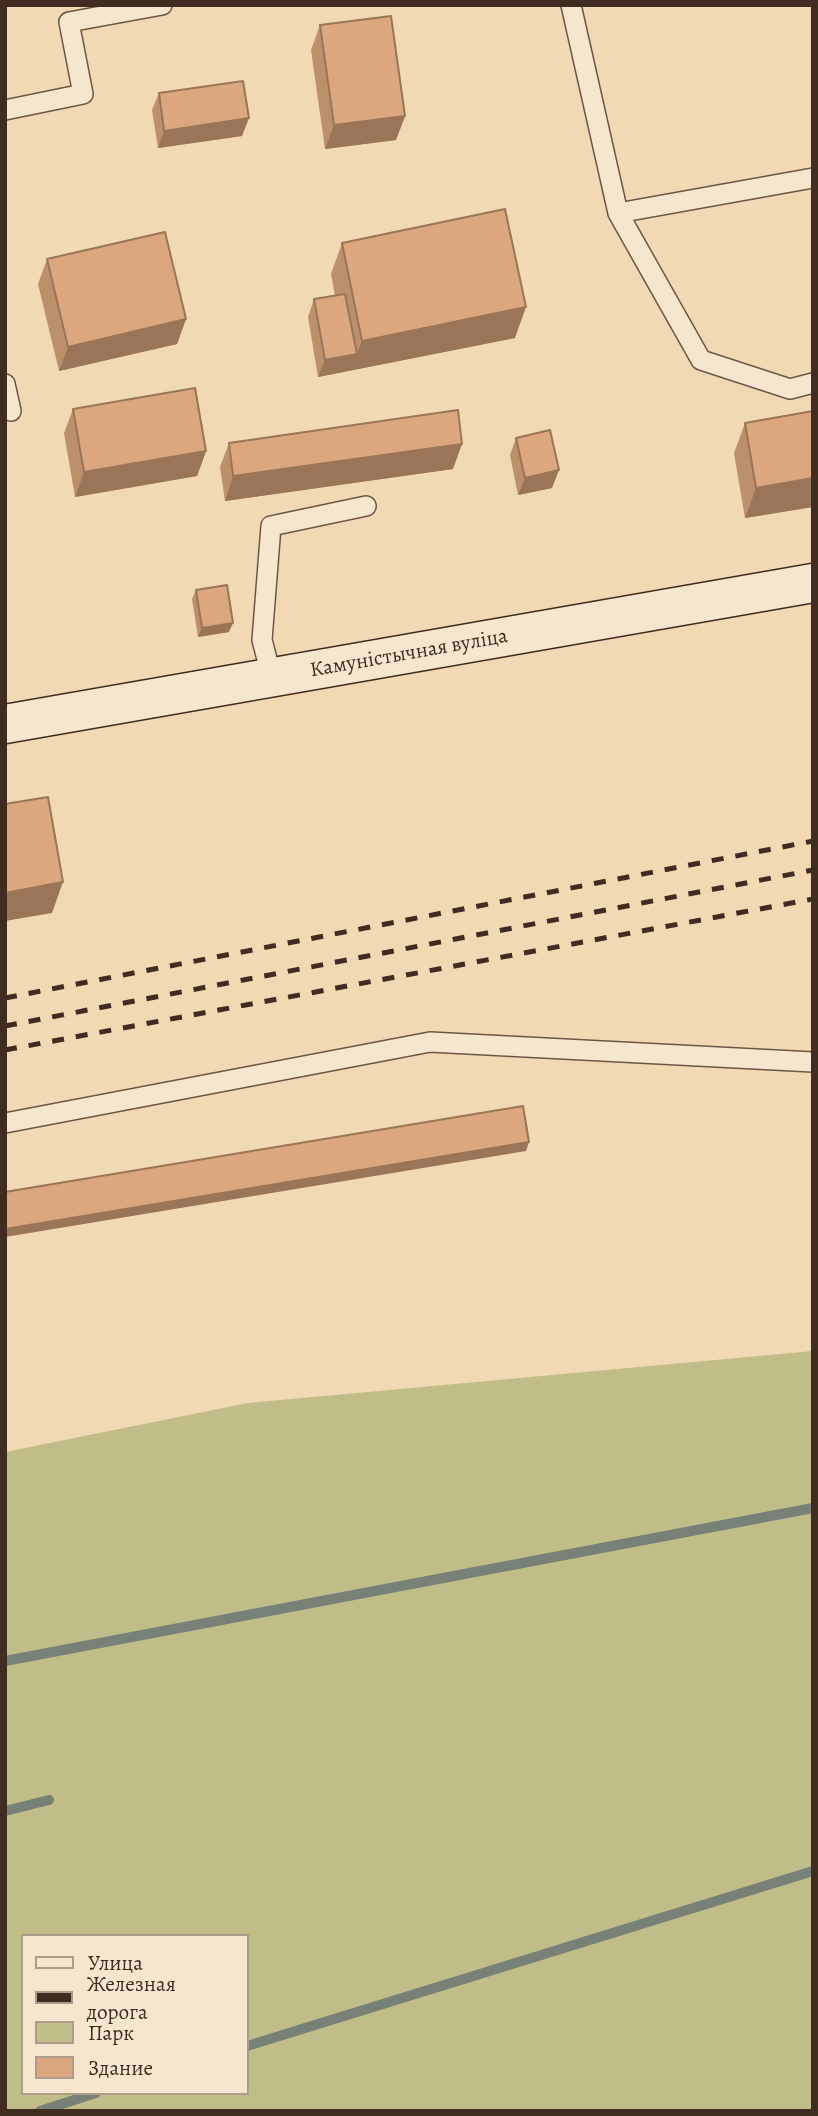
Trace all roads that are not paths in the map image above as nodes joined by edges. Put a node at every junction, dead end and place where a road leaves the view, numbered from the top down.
1 (162, 5) edge
2 (571, 5) edge
3 (5, 110) edge
4 (813, 178) edge
5 (618, 213) junction
6 (813, 383) edge
7 (5, 384) edge
8 (11, 411) dead end
9 (366, 506) dead end
10 (813, 583) edge
11 (272, 678) junction
12 (5, 724) edge
13 (813, 1062) edge
14 (5, 1123) edge

1 - 3 lane
2 - 5 lane
4 - 5 lane
5 - 6 lane
7 - 8 lane
9 - 11 lane
10 - 11 street, Камуністычная вуліца
11 - 12 street, Камуністычная вуліца
13 - 14 lane

